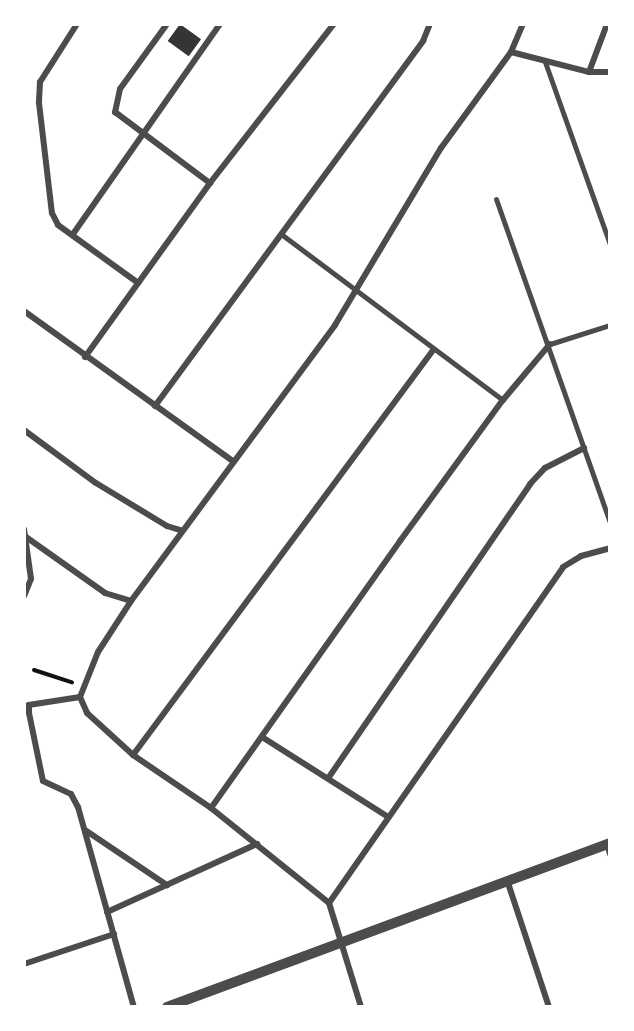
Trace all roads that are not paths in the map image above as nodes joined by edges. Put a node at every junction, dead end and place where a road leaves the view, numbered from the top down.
1 (77, 24) edge
2 (167, 24) edge
3 (220, 24) edge
4 (334, 24) edge
5 (430, 24) edge
6 (523, 24) edge
7 (607, 24) edge
8 (511, 52) junction
9 (545, 62) junction
10 (589, 72) junction
11 (610, 72) edge
12 (141, 132) junction
13 (210, 183) junction
14 (496, 199) dead end
15 (73, 234) junction
16 (281, 234) junction
17 (610, 245) edge
18 (138, 283) junction
19 (357, 291) junction
20 (24, 311) edge
21 (610, 325) edge
22 (550, 344) junction
23 (434, 349) junction
24 (85, 357) junction
25 (503, 400) junction
26 (155, 406) junction
27 (24, 430) edge
28 (584, 448) junction
29 (233, 461) junction
30 (610, 523) edge
31 (24, 529) edge
32 (180, 530) junction
33 (26, 537) junction
34 (610, 548) edge
35 (24, 596) edge
36 (131, 601) junction
37 (80, 697) junction
38 (26, 703) edge
39 (262, 737) junction
40 (133, 755) junction
41 (329, 777) junction
42 (211, 808) junction
43 (388, 817) junction
44 (84, 829) junction
45 (257, 844) junction
46 (609, 847) edge
47 (507, 880) junction
48 (167, 885) junction
49 (328, 903) junction
50 (107, 912) junction
51 (114, 934) junction
52 (341, 942) junction
53 (24, 964) edge
54 (134, 1007) edge
55 (167, 1007) edge
56 (361, 1007) edge
57 (549, 1007) edge

1 - 15 street
2 - 12 street
3 - 12 street
4 - 13 street
5 - 16 street
6 - 8 street
7 - 10 street
8 - 9 street
8 - 19 street
9 - 10 street
9 - 17 street
10 - 11 street
12 - 13 street
12 - 15 street
13 - 18 street
14 - 22 street
15 - 18 street
16 - 19 street
16 - 26 street
18 - 24 street
19 - 23 street
19 - 29 street
20 - 24 street
21 - 22 street
22 - 25 street
22 - 28 street
23 - 25 street
23 - 40 street
24 - 26 street
25 - 39 street
26 - 29 street
27 - 32 street
28 - 30 street
28 - 41 street
29 - 32 street
31 - 33 street
32 - 36 street
33 - 35 street
33 - 36 street
34 - 43 street
36 - 37 street
37 - 38 street
37 - 40 street
38 - 44 street
39 - 41 street
39 - 42 street
40 - 42 street
41 - 43 street
42 - 45 street
43 - 49 street
44 - 48 street
44 - 50 street
45 - 48 street
45 - 49 street
46 - 47 street
47 - 52 street
47 - 57 street
48 - 50 street
49 - 52 street
50 - 51 street
51 - 53 street
51 - 54 street
52 - 55 street
52 - 56 street

